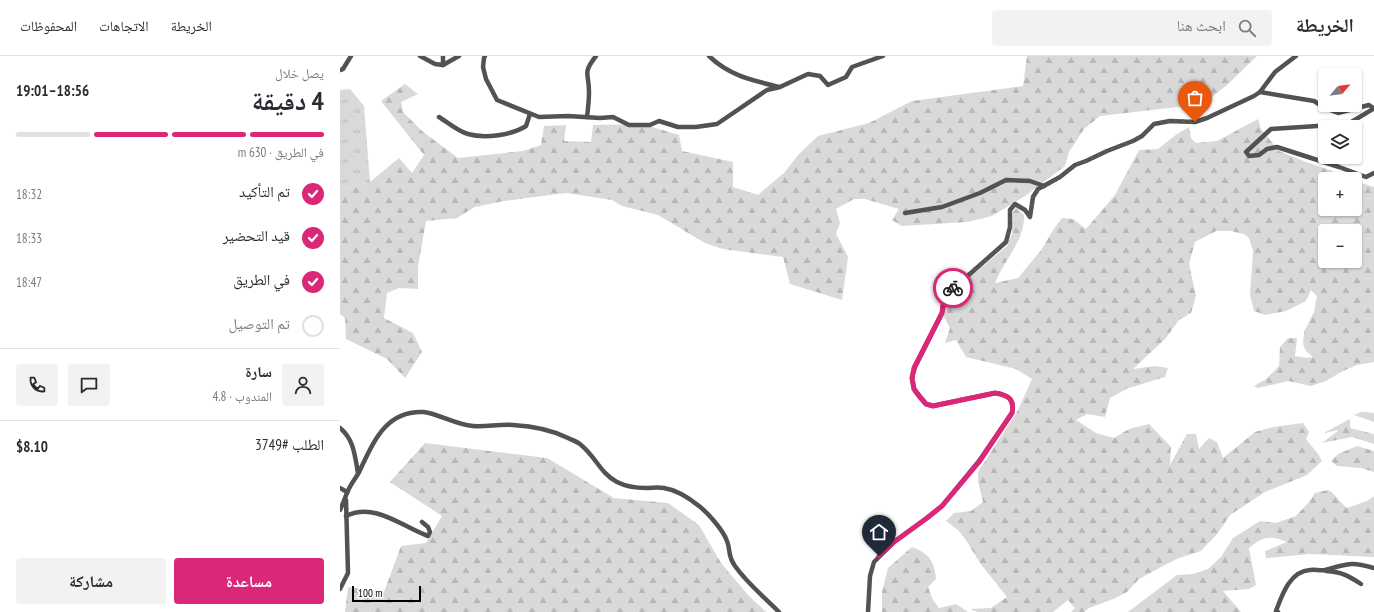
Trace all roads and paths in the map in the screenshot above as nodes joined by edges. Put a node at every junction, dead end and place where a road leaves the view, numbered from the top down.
1 (351, 56) edge
2 (420, 56) edge
3 (443, 56) edge
4 (458, 56) edge
5 (485, 56) edge
6 (596, 56) edge
7 (709, 56) edge
8 (883, 56) edge
9 (1296, 56) edge
10 (443, 66) junction
11 (340, 70) edge
12 (780, 87) junction
13 (1260, 92) junction
14 (530, 114) junction
15 (438, 117) dead end
16 (587, 118) junction
17 (1374, 173) edge
18 (1044, 186) junction
19 (905, 213) dead end
20 (340, 428) edge
21 (358, 474) junction
22 (340, 488) edge
23 (347, 492) junction
24 (346, 498) junction
25 (340, 510) edge
26 (346, 516) junction
27 (422, 522) dead end
28 (1374, 568) edge
29 (1322, 571) junction
30 (1362, 584) dead end
31 (340, 589) edge
32 (779, 612) edge
33 (868, 612) edge
34 (1276, 612) edge

1 - 11 street
2 - 10 street
3 - 10 street
4 - 10 street
5 - 14 street
6 - 16 street
7 - 12 street
8 - 12 street
9 - 13 street
12 - 16 street
13 - 17 street
13 - 18 street
14 - 15 street
14 - 16 street
18 - 19 street
18 - 33 street
20 - 21 street
21 - 23 street
21 - 32 street
22 - 23 street
23 - 24 street
24 - 25 street
24 - 26 street
26 - 27 street
26 - 31 street
28 - 29 street
29 - 30 street
29 - 34 street

